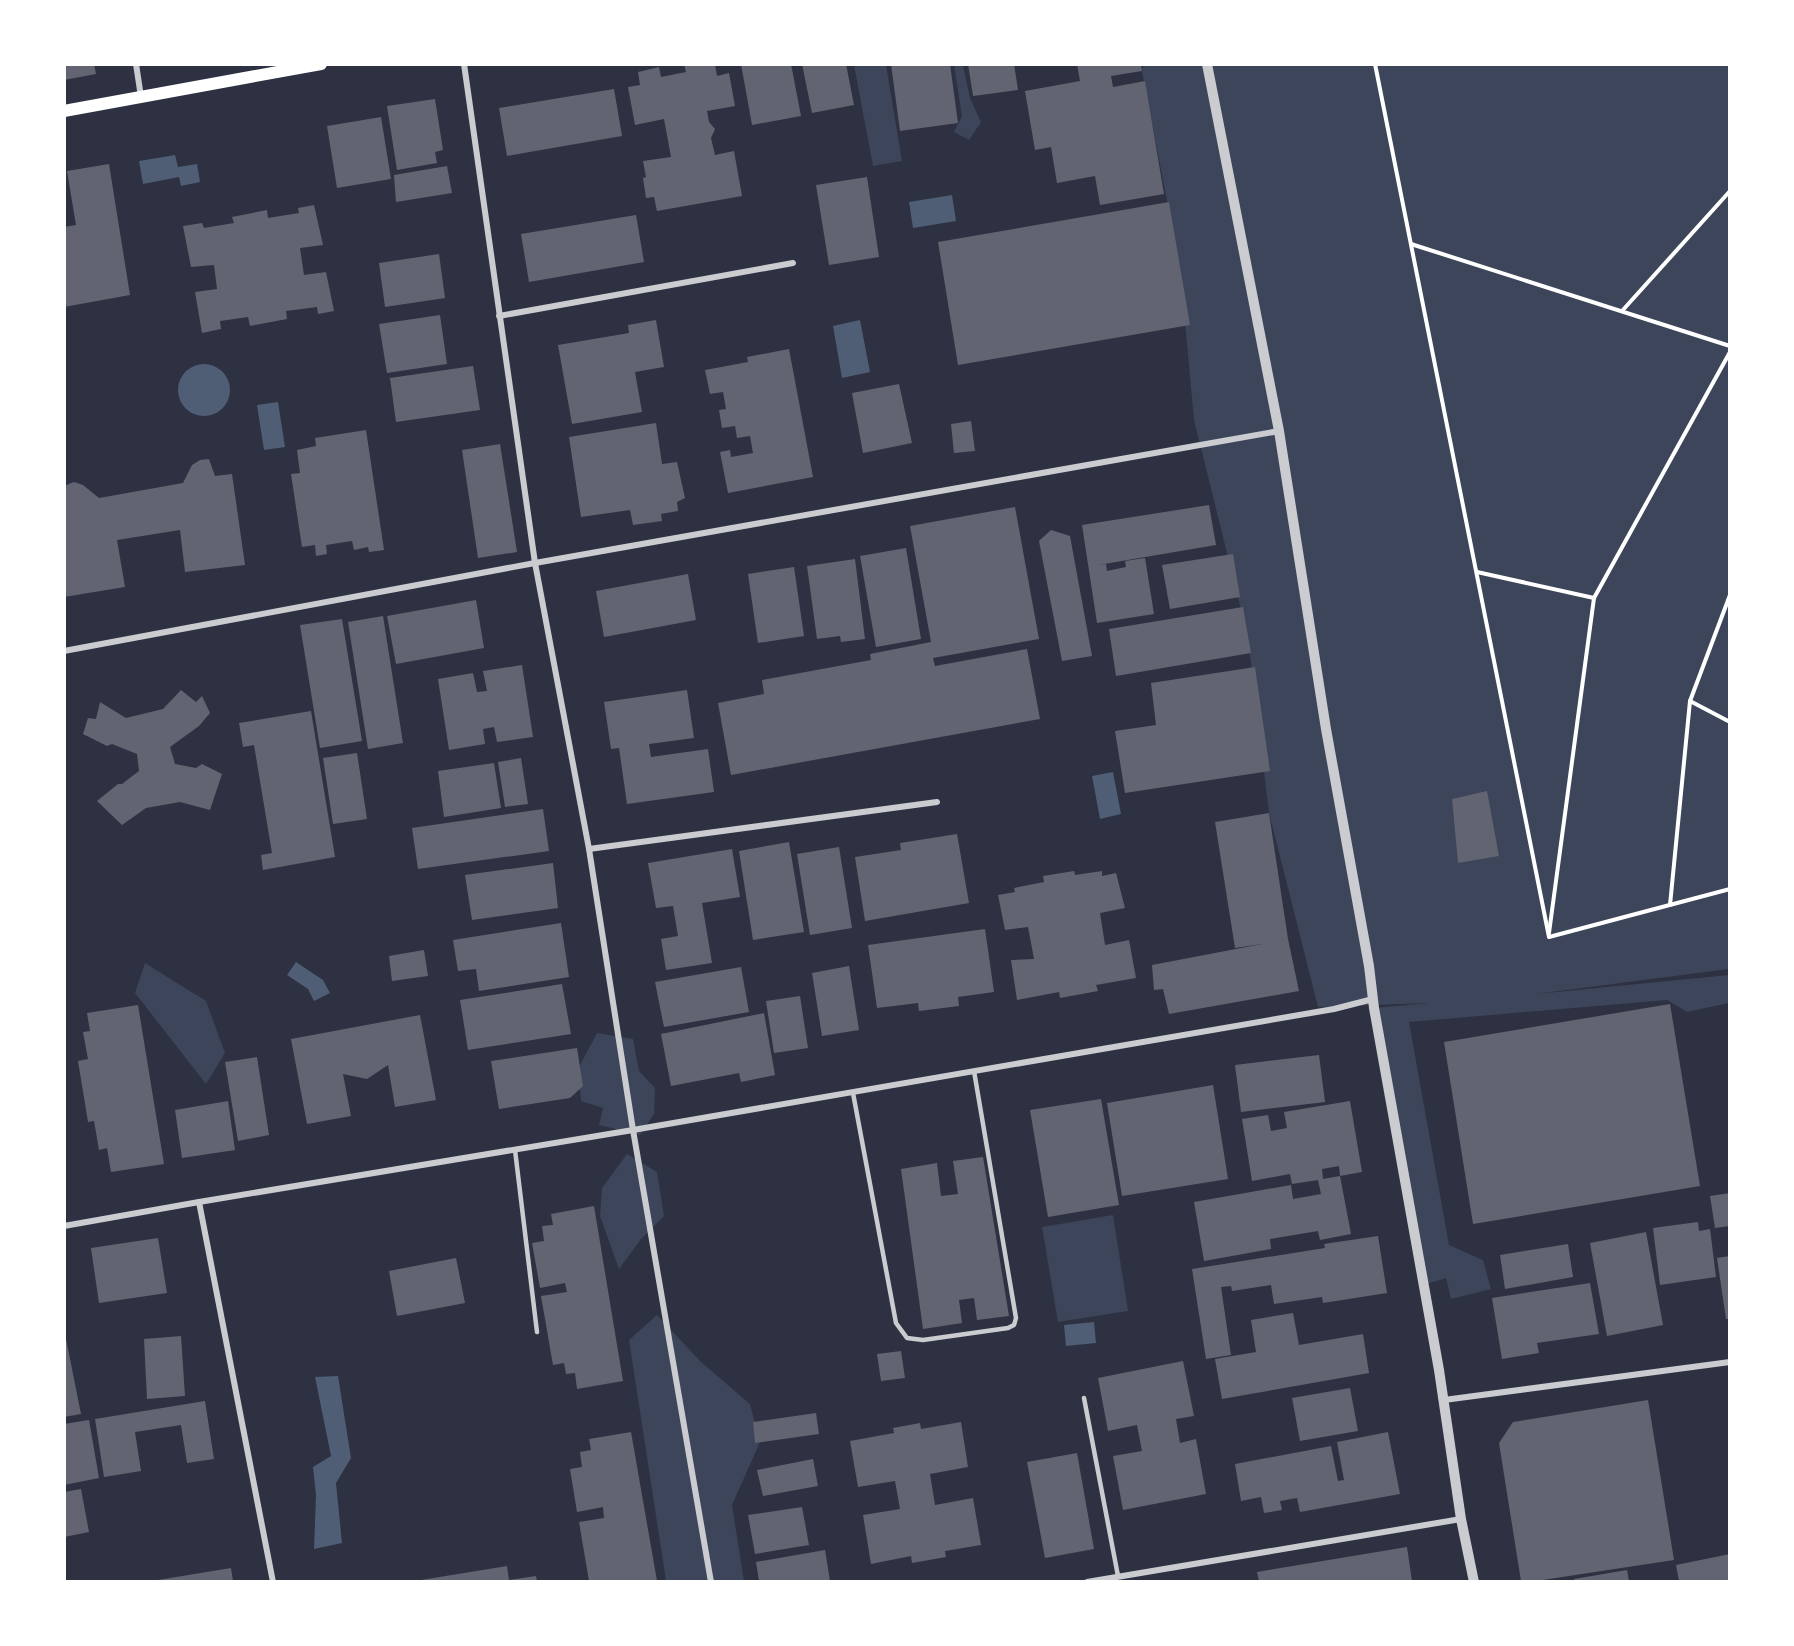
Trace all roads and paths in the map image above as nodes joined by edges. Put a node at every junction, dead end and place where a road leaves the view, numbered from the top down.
1 (136, 64) edge
2 (321, 64) edge
3 (464, 64) edge
4 (1208, 64) edge
5 (1375, 64) edge
6 (141, 97) junction
7 (64, 111) edge
8 (1730, 191) edge
9 (1411, 244) junction
10 (793, 263) dead end
11 (1622, 311) junction
12 (500, 316) junction
13 (1730, 346) edge
14 (1730, 352) edge
15 (1279, 431) junction
16 (535, 563) junction
17 (1476, 573) junction
18 (1730, 595) edge
19 (1594, 598) junction
20 (64, 651) edge
21 (1690, 701) junction
22 (1730, 722) edge
23 (937, 802) dead end
24 (588, 849) junction
25 (1730, 889) edge
26 (1670, 905) junction
27 (1549, 937) junction
28 (1372, 999) junction
29 (974, 1071) junction
30 (853, 1093) junction
31 (633, 1130) junction
32 (515, 1150) junction
33 (199, 1202) junction
34 (64, 1226) edge
35 (537, 1332) dead end
36 (1730, 1362) edge
37 (1083, 1398) dead end
38 (1444, 1400) junction
39 (1461, 1519) junction
40 (1118, 1576) junction
41 (1101, 1580) edge
42 (273, 1581) edge
43 (711, 1581) edge
44 (1088, 1581) edge
45 (1474, 1581) edge

1 - 6 street
2 - 6 main road
3 - 12 street
4 - 15 street
5 - 9 path
6 - 7 main road
8 - 11 path
9 - 11 path
9 - 17 path
10 - 12 street
11 - 13 path
12 - 16 street
14 - 19 path
15 - 16 street
15 - 28 street
16 - 20 street
16 - 24 street
17 - 19 path
17 - 27 path
18 - 21 path
19 - 27 path
21 - 22 path
21 - 26 path
23 - 24 street
24 - 31 street
25 - 26 path
26 - 27 path
28 - 29 street
28 - 38 street
29 - 30 street
29 - 30 lane
30 - 31 street
31 - 32 street
31 - 43 street
32 - 33 street
32 - 35 lane
33 - 34 street
33 - 42 street
36 - 38 street
37 - 40 lane
38 - 39 street
39 - 40 street
39 - 45 street
40 - 41 street
41 - 44 street

